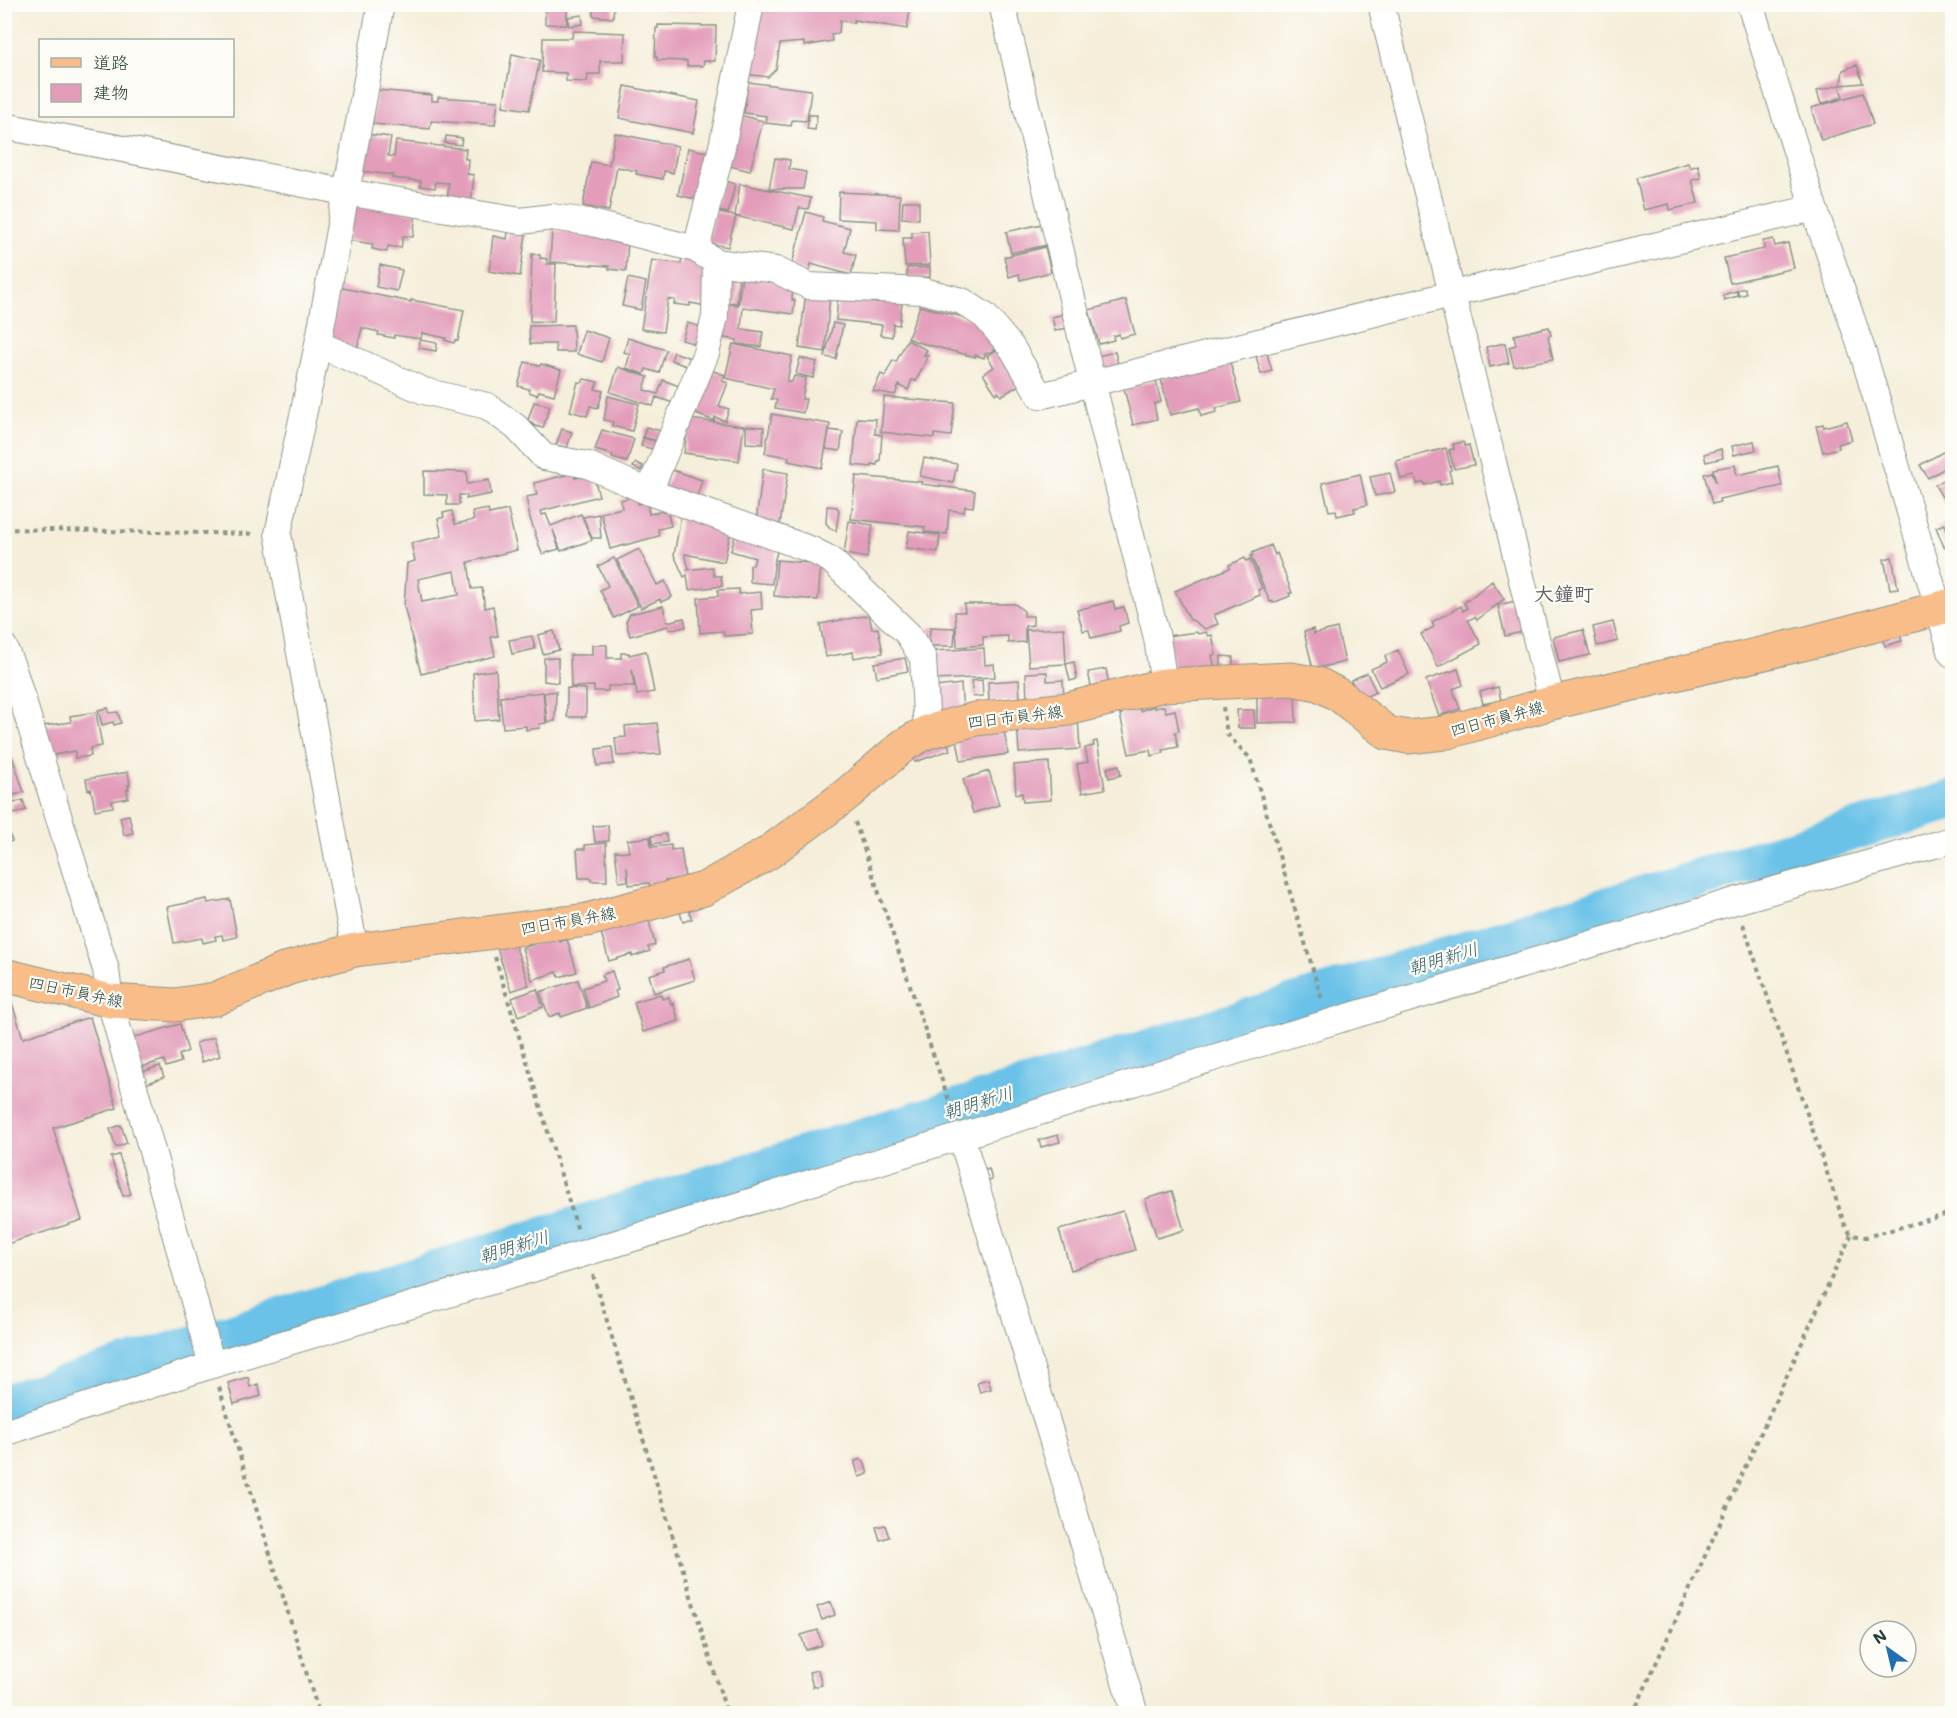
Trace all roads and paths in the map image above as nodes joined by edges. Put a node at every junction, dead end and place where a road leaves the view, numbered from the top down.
1 (381, 4) edge
2 (1002, 4) edge
3 (1381, 4) edge
4 (1750, 4) edge
5 (754, 5) edge
6 (4, 126) edge
7 (345, 192) junction
8 (1814, 208) junction
9 (706, 256) junction
10 (1452, 294) junction
11 (318, 344) junction
12 (1092, 382) junction
13 (649, 492) junction
14 (4, 529) edge
15 (278, 534) junction
16 (1946, 607) edge
17 (4, 648) edge
18 (1953, 654) edge
19 (1219, 683) junction
20 (1164, 685) junction
21 (1552, 703) junction
22 (927, 732) junction
23 (846, 795) junction
24 (1953, 840) edge
25 (1735, 901) junction
26 (488, 933) junction
27 (355, 950) junction
28 (4, 975) edge
29 (110, 1001) junction
30 (1325, 1008) dead end
31 (958, 1127) junction
32 (1953, 1213) edge
33 (1851, 1234) junction
34 (582, 1245) junction
35 (208, 1350) junction
36 (4, 1433) edge
37 (319, 1713) edge
38 (727, 1713) edge
39 (1135, 1713) edge
40 (1633, 1713) edge

1 - 7 street
2 - 12 street
3 - 10 street
4 - 8 street
5 - 9 street
6 - 7 street
7 - 9 street
7 - 11 street
8 - 10 street
8 - 16 street
9 - 12 street
9 - 13 street
10 - 12 street
10 - 21 street
11 - 13 street
11 - 15 street
12 - 20 street
13 - 22 street
14 - 15 path
15 - 27 street
16 - 18 street
16 - 21 main road, 四日市員弁線
17 - 29 street
19 - 20 main road, 四日市員弁線
19 - 21 main road, 四日市員弁線
19 - 30 path
20 - 22 main road, 四日市員弁線
22 - 23 main road, 四日市員弁線
23 - 26 main road, 四日市員弁線
23 - 31 path
24 - 25 street
25 - 31 street
25 - 33 path
26 - 27 main road, 四日市員弁線
26 - 34 path
27 - 29 main road, 四日市員弁線
28 - 29 main road, 四日市員弁線
29 - 35 street
31 - 34 street
31 - 39 street
32 - 33 path
33 - 40 path
34 - 35 street
34 - 38 path
35 - 36 street
35 - 37 path

